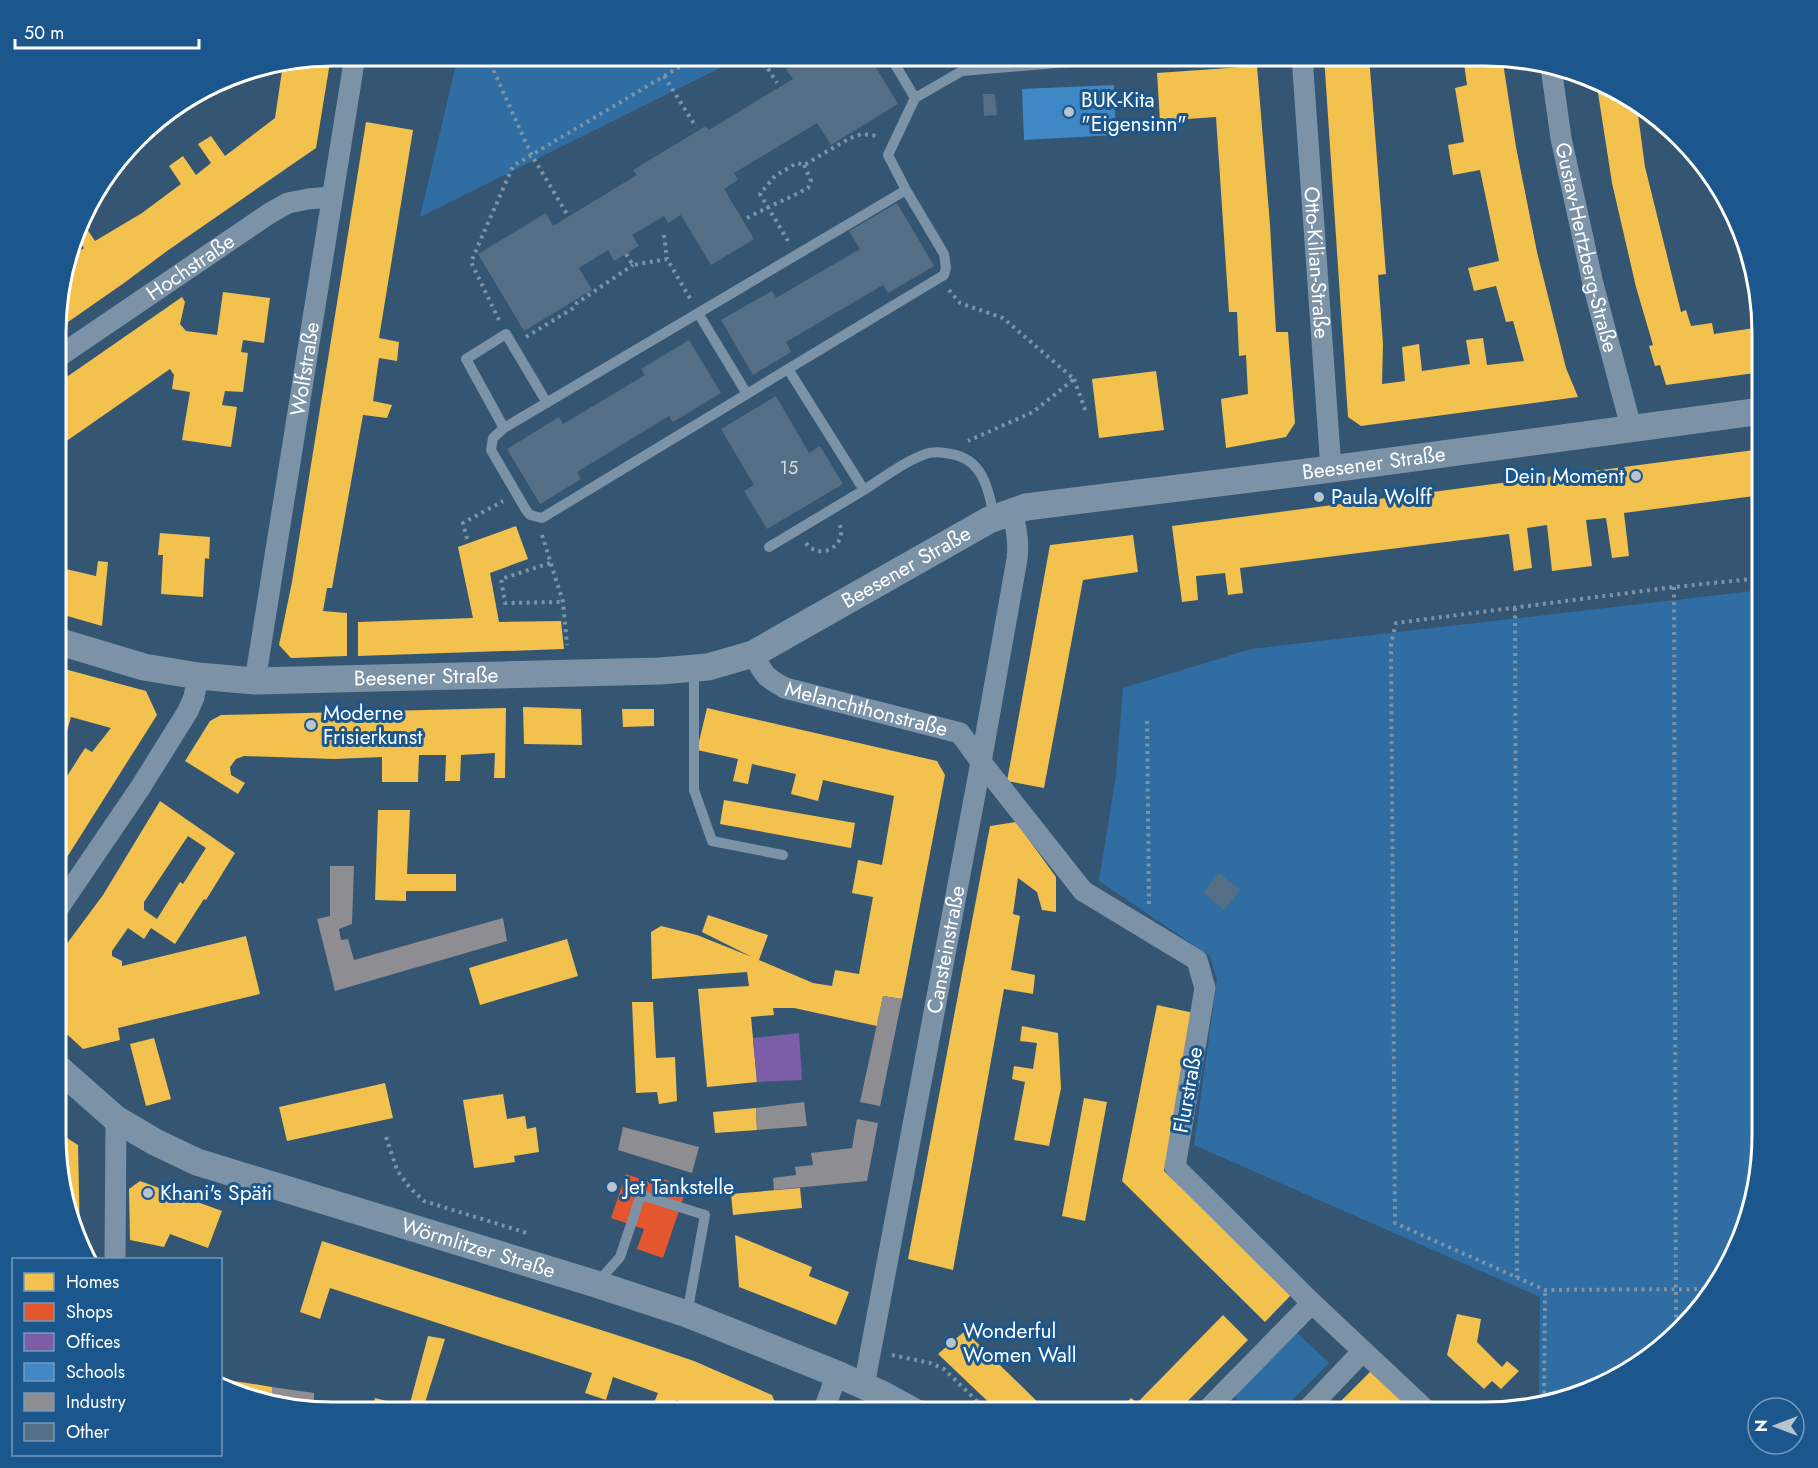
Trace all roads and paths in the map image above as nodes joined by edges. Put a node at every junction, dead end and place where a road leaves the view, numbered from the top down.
1 (353, 66) edge
2 (492, 66) edge
3 (681, 66) edge
4 (767, 66) edge
5 (896, 66) edge
6 (1013, 66) edge
7 (1303, 66) edge
8 (1552, 75) edge
9 (664, 76) junction
10 (777, 83) dead end
11 (915, 98) junction
12 (696, 128) dead end
13 (896, 139) junction
14 (531, 154) junction
15 (804, 165) junction
16 (906, 190) junction
17 (332, 197) junction
18 (768, 207) junction
19 (567, 214) dead end
20 (747, 218) dead end
21 (664, 235) dead end
22 (626, 254) dead end
23 (796, 255) junction
24 (666, 259) junction
25 (633, 265) junction
26 (939, 279) junction
27 (698, 313) junction
28 (506, 334) junction
29 (513, 346) junction
30 (66, 352) edge
31 (788, 369) junction
32 (1074, 379) junction
33 (747, 394) junction
34 (547, 403) junction
35 (1086, 411) dead end
36 (1752, 412) edge
37 (1631, 427) junction
38 (504, 428) junction
39 (955, 455) junction
40 (1331, 469) junction
41 (864, 490) junction
42 (517, 494) junction
43 (831, 510) junction
44 (1003, 515) junction
45 (536, 517) junction
46 (797, 530) junction
47 (467, 539) dead end
48 (769, 547) dead end
49 (550, 562) junction
50 (1752, 579) edge
51 (1674, 587) junction
52 (563, 602) junction
53 (1515, 608) junction
54 (66, 643) edge
55 (567, 645) dead end
56 (753, 654) junction
57 (694, 668) junction
58 (198, 676) junction
59 (255, 681) junction
60 (1147, 721) dead end
61 (981, 762) junction
62 (783, 855) dead end
63 (66, 897) edge
64 (1151, 933) junction
65 (66, 1075) edge
66 (116, 1119) junction
67 (386, 1137) dead end
68 (527, 1233) dead end
69 (115, 1258) edge
70 (1517, 1277) junction
71 (596, 1284) junction
72 (1676, 1289) junction
73 (1703, 1289) edge
74 (1545, 1290) junction
75 (1312, 1303) junction
76 (687, 1314) junction
77 (1676, 1322) edge
78 (871, 1351) junction
79 (1363, 1351) junction
80 (837, 1374) junction
81 (864, 1386) junction
82 (1544, 1395) edge
83 (827, 1402) edge
84 (897, 1402) edge
85 (978, 1402) edge
86 (1215, 1402) edge
87 (1315, 1402) edge
88 (1417, 1402) edge

1 - 17 street, Wolfstraße
2 - 14 path
3 - 9 path
4 - 10 path
5 - 11 lane
6 - 11 lane
7 - 40 street, Otto-Kilian-Straße
8 - 37 street, Gustav-Hertzberg-Straße
9 - 12 path
9 - 14 path
11 - 13 lane
13 - 15 path
13 - 16 lane
14 - 19 path
14 - 28 path
15 - 18 path
15 - 18 path
16 - 23 lane
16 - 26 lane
17 - 30 street, Hochstraße
17 - 59 street, Wolfstraße
18 - 20 path
18 - 23 path
21 - 24 path
22 - 25 path
23 - 27 lane
24 - 25 path
24 - 27 path
25 - 29 path
26 - 31 lane
26 - 32 path
27 - 33 lane
27 - 34 lane
28 - 29 lane
28 - 38 lane
29 - 34 lane
31 - 33 lane
31 - 41 lane
32 - 35 path
32 - 39 path
33 - 45 lane
34 - 38 lane
36 - 37 street, Beesener Straße
37 - 40 street, Beesener Straße
38 - 42 lane
39 - 41 lane
39 - 44 lane
40 - 44 street, Beesener Straße
41 - 43 lane
42 - 45 lane
42 - 47 path
43 - 46 lane
43 - 46 path
44 - 56 street, Beesener Straße
44 - 61 street, Cansteinstraße
45 - 49 path
46 - 48 lane
49 - 52 path
49 - 52 path
50 - 51 path
51 - 53 path
51 - 72 path
52 - 55 path
53 - 70 path
53 - 70 path
54 - 58 street, Beesener Straße
56 - 57 street, Beesener Straße
56 - 61 street, Melanchthonstraße
57 - 59 street, Beesener Straße
57 - 62 lane
58 - 59 street, Beesener Straße
58 - 63 street
60 - 64 path
61 - 64 street, Flurstraße
61 - 78 street, Cansteinstraße
64 - 75 street, Flurstraße
65 - 66 street, Wörmlitzer Straße
66 - 69 street
66 - 71 street, Wörmlitzer Straße
67 - 68 path
70 - 74 path
71 - 76 street, Wörmlitzer Straße
71 - 76 lane
72 - 73 path
72 - 74 path
72 - 77 path
74 - 82 path
75 - 79 street, Flurstraße
75 - 86 street
76 - 80 street, Wörmlitzer Straße
78 - 81 street, Cansteinstraße
78 - 85 path
79 - 87 street
79 - 88 street, Flurstraße
80 - 81 street, Wörmlitzer Straße
80 - 83 street
81 - 84 street, Wörmlitzer Straße

